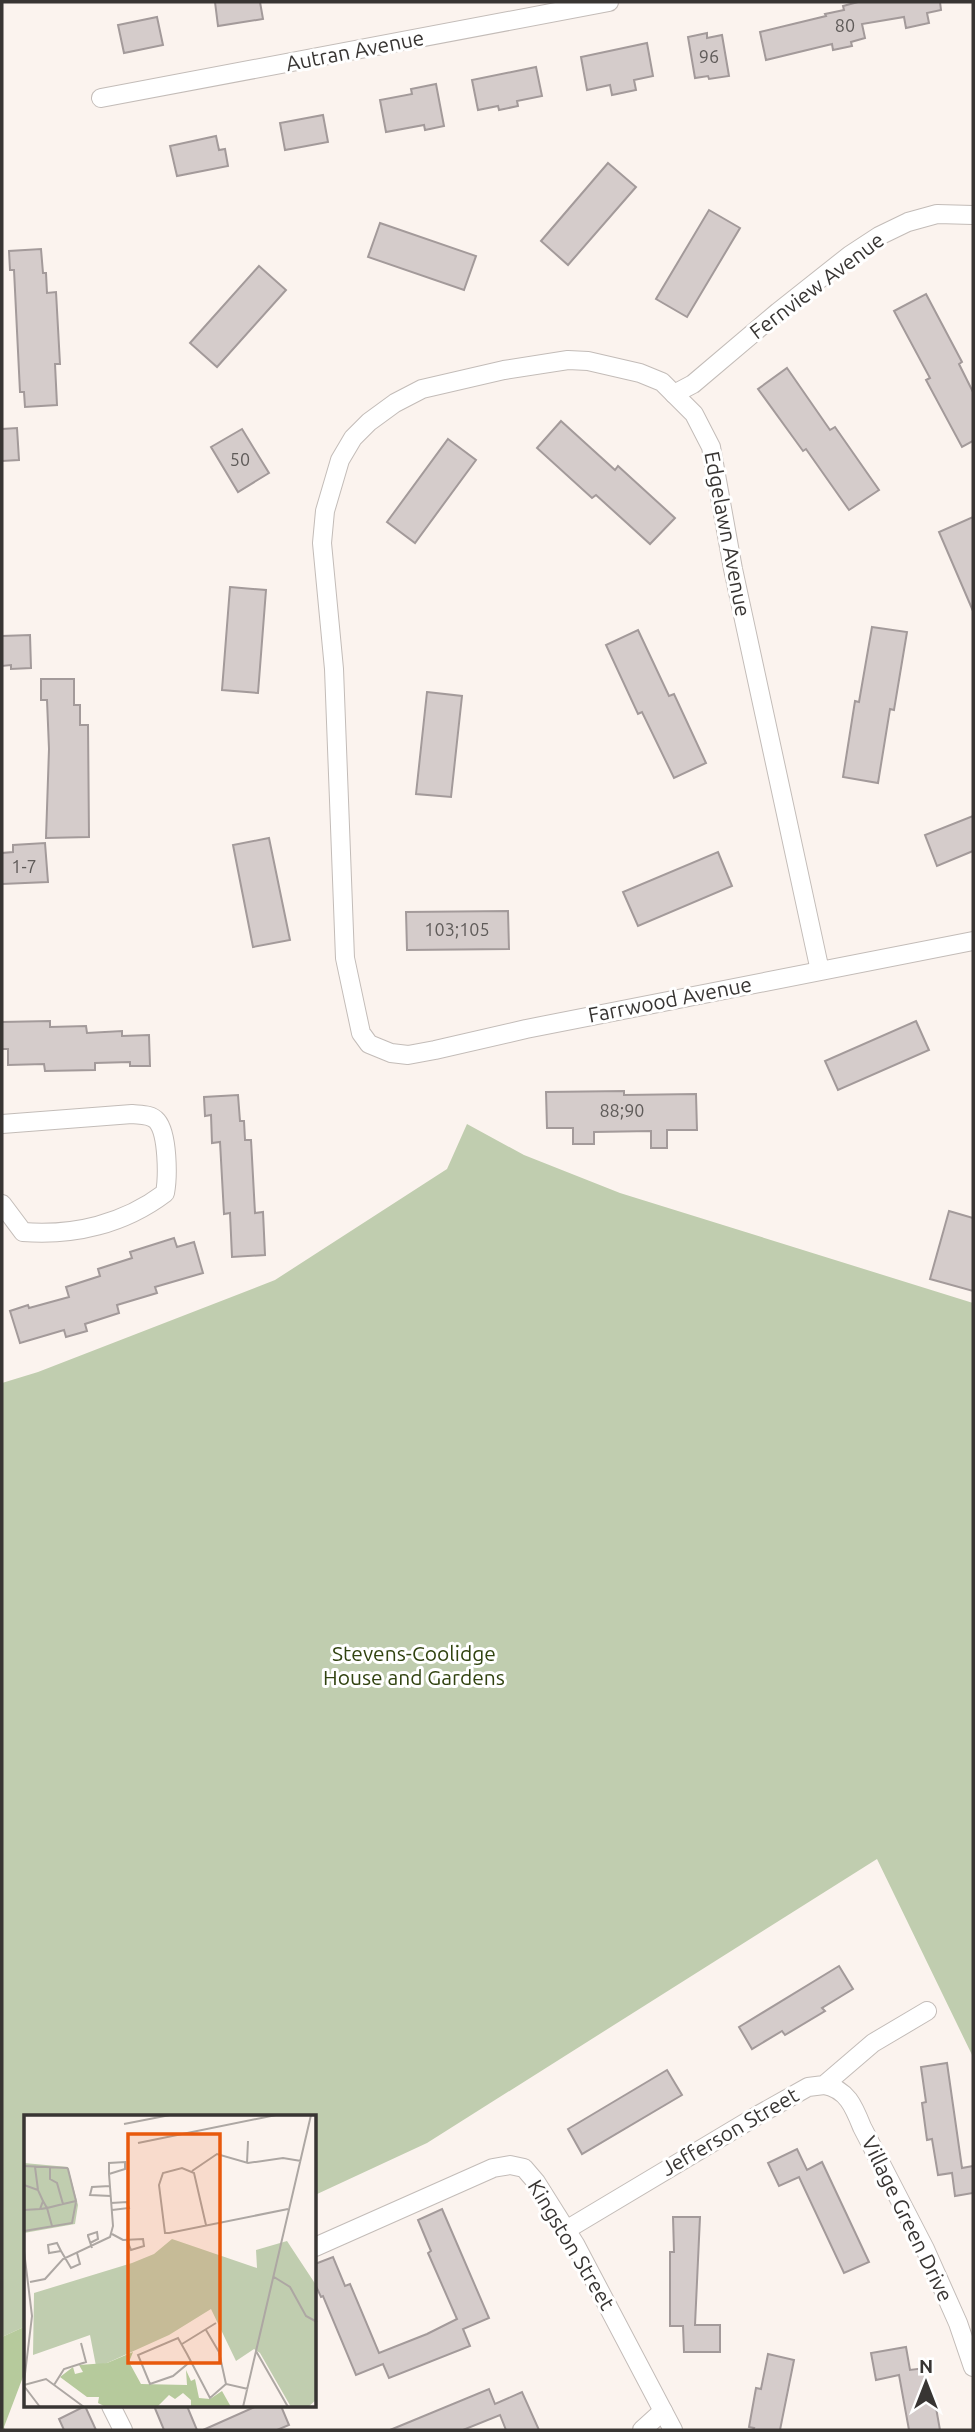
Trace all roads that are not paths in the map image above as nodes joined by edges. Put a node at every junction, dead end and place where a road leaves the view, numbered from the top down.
1 (608, 2) edge
2 (102, 98) dead end
3 (973, 215) edge
4 (674, 394) junction
5 (973, 941) edge
6 (820, 971) junction
7 (369, 1044) joint
8 (2, 1124) edge
9 (2, 1204) edge
10 (927, 2011) dead end
11 (824, 2085) junction
12 (566, 2230) junction
13 (317, 2246) edge
14 (973, 2367) edge
15 (112, 2408) edge
16 (663, 2411) junction
17 (123, 2430) edge
18 (642, 2430) edge
19 (673, 2430) edge

1 - 2 street, Autran Avenue
3 - 4 street, Fernview Avenue
4 - 6 street, Edgelawn Avenue
4 - 7 street, Edgelawn Avenue
5 - 6 street, Farrwood Avenue
6 - 7 street, Farrwood Avenue
8 - 9 street
10 - 11 street, Jefferson Street
11 - 12 street, Jefferson Street
11 - 14 street, Village Green Drive
12 - 13 street, Kingston Street
12 - 16 street, Kingston Street
15 - 17 street
16 - 18 street
16 - 19 street, Kingston Street

